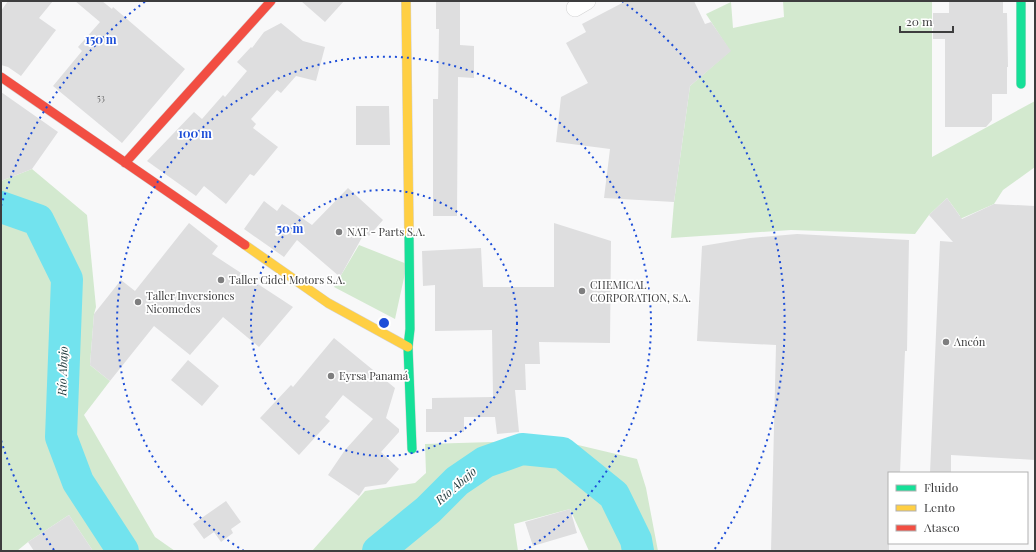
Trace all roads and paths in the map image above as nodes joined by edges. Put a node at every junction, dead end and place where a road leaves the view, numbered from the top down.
1 (271, 1) edge
2 (406, 1) edge
3 (1021, 1) edge
4 (1, 77) edge
5 (1021, 84) dead end
6 (125, 162) junction
7 (408, 347) junction
8 (412, 449) dead end

1 - 6 street
2 - 7 street
3 - 5 street
4 - 6 street
6 - 7 street
7 - 8 street

